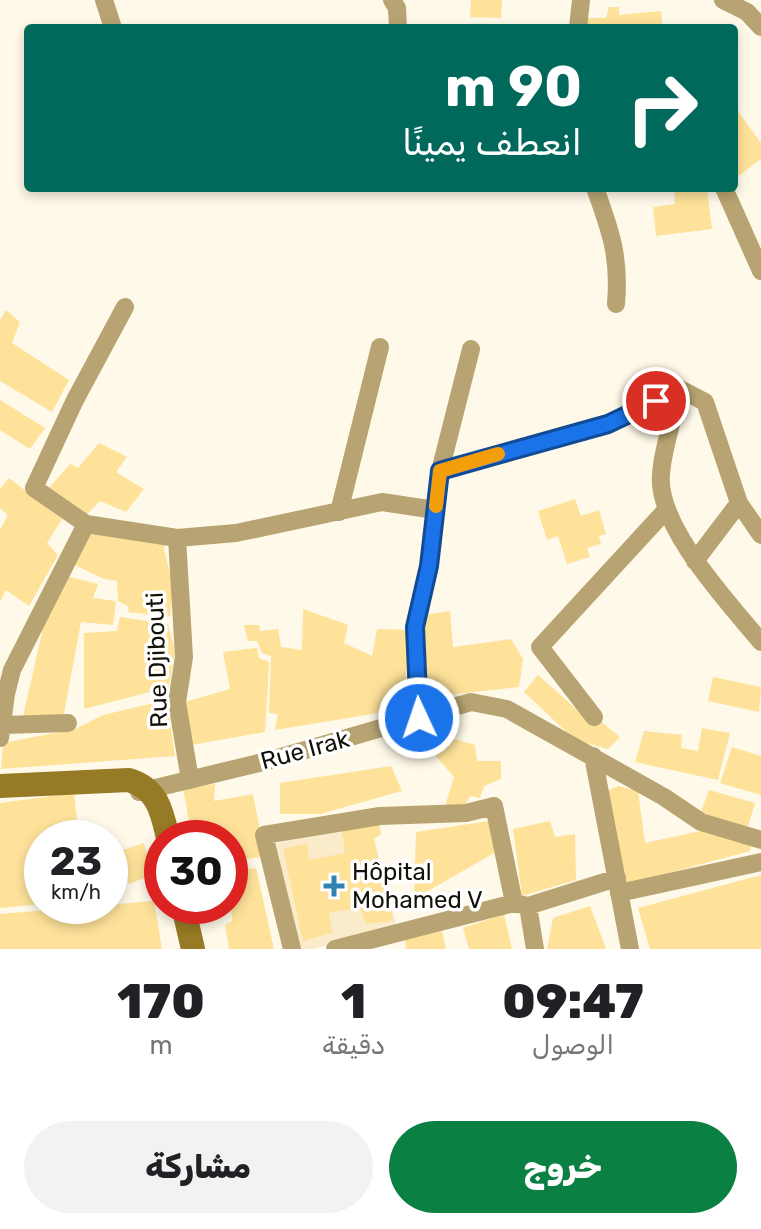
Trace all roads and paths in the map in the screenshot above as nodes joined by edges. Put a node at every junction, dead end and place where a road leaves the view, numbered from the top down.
1 (104, 0) edge
2 (392, 0) edge
3 (582, 0) edge
4 (723, 0) edge
5 (112, 24) edge
6 (398, 24) edge
7 (579, 24) edge
8 (761, 27) edge
9 (597, 192) edge
10 (726, 192) edge
11 (761, 271) edge
12 (616, 304) dead end
13 (125, 307) dead end
14 (380, 347) dead end
15 (471, 349) dead end
16 (680, 389) junction
17 (440, 471) junction
18 (739, 503) junction
19 (667, 509) junction
20 (435, 510) junction
21 (339, 512) junction
22 (86, 524) junction
23 (761, 535) edge
24 (177, 538) junction
25 (695, 561) junction
26 (761, 642) edge
27 (3, 694) edge
28 (594, 717) dead end
29 (419, 718) junction
30 (68, 723) dead end
31 (1, 732) edge
32 (593, 756) junction
33 (190, 780) junction
34 (0, 786) edge
35 (143, 791) junction
36 (0, 796) edge
37 (155, 820) edge
38 (164, 820) edge
39 (761, 840) edge
40 (761, 862) edge
41 (618, 885) junction
42 (521, 905) junction
43 (178, 924) edge
44 (187, 924) edge
45 (183, 949) edge
46 (193, 949) edge
47 (292, 949) edge
48 (335, 949) edge
49 (535, 949) edge
50 (630, 949) edge

1 - 5 street
2 - 6 street
3 - 7 street
4 - 8 street
9 - 12 street
10 - 11 street
13 - 22 street
14 - 21 street
15 - 17 street
16 - 17 street
16 - 18 street
16 - 19 street
17 - 20 street
18 - 23 street
18 - 25 street
19 - 25 street
19 - 28 street
20 - 21 street
20 - 29 street
21 - 24 street
22 - 24 street
22 - 27 street
24 - 33 street, Rue Djibouti
25 - 26 street
27 - 31 street
29 - 32 street, Rue Irak
29 - 33 street, Rue Irak
30 - 31 street
32 - 39 street, Rue Irak
32 - 41 street
33 - 35 street, Rue Irak
34 - 35 street, Rue Irak
35 - 36 street, Rue Irak
35 - 37 street
35 - 38 street
40 - 41 street
41 - 42 street
41 - 50 street
42 - 47 street
42 - 48 street
42 - 49 street
43 - 45 street
44 - 46 street

